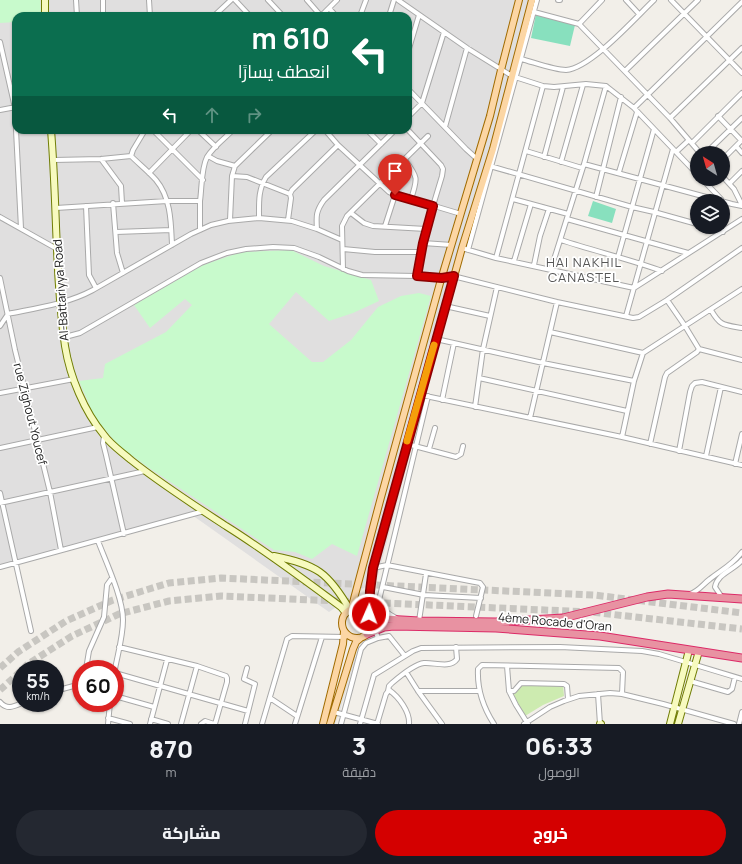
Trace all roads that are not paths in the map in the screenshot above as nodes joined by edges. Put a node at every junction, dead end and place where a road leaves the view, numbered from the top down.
1 (45, 0) edge
2 (76, 0) edge
3 (102, 0) edge
4 (149, 0) edge
5 (231, 0) edge
6 (235, 0) edge
7 (268, 0) edge
8 (307, 0) edge
9 (337, 0) edge
10 (366, 0) edge
11 (394, 0) edge
12 (398, 0) edge
13 (519, 0) edge
14 (532, 0) edge
15 (537, 0) edge
16 (602, 0) edge
17 (626, 0) edge
18 (654, 0) edge
19 (672, 0) edge
20 (698, 0) edge
21 (742, 2) edge
22 (329, 8) junction
23 (45, 12) edge
24 (77, 12) edge
25 (103, 12) edge
26 (150, 12) edge
27 (218, 12) edge
28 (246, 12) edge
29 (279, 12) edge
30 (318, 12) edge
31 (325, 12) edge
32 (332, 12) edge
33 (362, 12) edge
34 (390, 12) edge
35 (534, 12) junction
36 (639, 14) junction
37 (684, 14) junction
38 (419, 15) junction
39 (579, 24) junction
40 (444, 32) junction
41 (707, 37) junction
42 (412, 39) edge
43 (0, 42) edge
44 (467, 48) junction
45 (742, 48) edge
46 (603, 49) junction
47 (521, 59) junction
48 (730, 60) junction
49 (500, 70) junction
50 (625, 71) junction
51 (742, 73) edge
52 (514, 76) junction
53 (583, 85) junction
54 (543, 86) junction
55 (606, 86) junction
56 (563, 87) junction
57 (412, 93) edge
58 (742, 93) edge
59 (12, 94) edge
60 (647, 95) junction
61 (621, 97) junction
62 (422, 104) junction
63 (12, 108) edge
64 (634, 108) junction
65 (0, 110) edge
66 (638, 112) junction
67 (412, 113) edge
68 (718, 116) junction
69 (670, 118) junction
70 (742, 118) edge
71 (445, 127) junction
72 (654, 129) junction
73 (731, 129) junction
74 (16, 134) edge
75 (51, 134) edge
76 (143, 134) edge
77 (157, 134) edge
78 (187, 134) edge
79 (202, 134) edge
80 (230, 134) edge
81 (266, 134) edge
82 (312, 134) edge
83 (328, 134) edge
84 (371, 134) edge
85 (391, 134) edge
86 (412, 134) edge
87 (428, 136) dead end
88 (742, 140) edge
89 (690, 141) junction
90 (421, 143) junction
91 (381, 144) junction
92 (338, 145) junction
93 (694, 146) edge
94 (713, 146) edge
95 (736, 146) junction
96 (216, 147) junction
97 (171, 149) junction
98 (675, 150) junction
99 (526, 152) junction
100 (730, 152) edge
101 (742, 153) edge
102 (131, 156) junction
103 (208, 156) junction
104 (544, 157) junction
105 (476, 158) junction
106 (101, 159) junction
107 (54, 160) junction
108 (405, 160) junction
109 (561, 162) junction
110 (359, 164) junction
111 (584, 164) junction
112 (235, 166) junction
113 (490, 166) junction
114 (690, 166) edge
115 (582, 168) junction
116 (604, 169) junction
117 (742, 171) edge
118 (619, 172) junction
119 (149, 173) junction
120 (519, 175) junction
121 (232, 176) junction
122 (640, 178) junction
123 (202, 180) junction
124 (262, 183) junction
125 (730, 183) joint
126 (380, 184) junction
127 (663, 184) junction
128 (709, 186) edge
129 (575, 190) junction
130 (290, 194) junction
131 (700, 194) edge
132 (716, 194) edge
133 (395, 195) junction
134 (596, 197) junction
135 (411, 199) junction
136 (513, 199) junction
137 (167, 200) junction
138 (200, 201) junction
139 (113, 203) junction
140 (122, 203) junction
141 (730, 203) edge
142 (531, 204) junction
143 (742, 205) edge
144 (86, 206) junction
145 (433, 206) junction
146 (56, 208) junction
147 (632, 208) junction
148 (549, 209) junction
149 (654, 212) junction
150 (351, 213) junction
151 (461, 214) junction
152 (0, 217) edge
153 (567, 217) junction
154 (259, 218) junction
155 (742, 219) edge
156 (230, 220) junction
157 (288, 220) junction
158 (690, 222) edge
159 (385, 226) junction
160 (730, 227) edge
161 (21, 228) junction
162 (317, 229) junction
163 (171, 230) junction
164 (200, 230) junction
165 (426, 230) junction
166 (116, 232) junction
167 (720, 234) edge
168 (624, 235) junction
169 (342, 240) junction
170 (561, 240) junction
171 (646, 241) junction
172 (423, 243) junction
173 (172, 245) junction
174 (452, 245) junction
175 (742, 248) edge
176 (343, 249) junction
177 (465, 249) junction
178 (58, 250) junction
179 (421, 252) junction
180 (688, 253) junction
181 (618, 257) junction
182 (496, 258) junction
183 (514, 261) junction
184 (640, 263) junction
185 (534, 265) junction
186 (343, 269) junction
187 (552, 269) junction
188 (662, 271) junction
189 (122, 273) junction
190 (417, 276) junction
191 (454, 276) junction
192 (0, 278) edge
193 (442, 278) junction
194 (497, 287) junction
195 (96, 288) junction
196 (634, 288) junction
197 (742, 289) edge
198 (667, 300) junction
199 (557, 302) junction
200 (60, 303) junction
201 (445, 306) junction
202 (711, 310) junction
203 (8, 314) junction
204 (490, 316) junction
205 (626, 316) junction
206 (0, 326) edge
207 (685, 326) junction
208 (742, 328) edge
209 (550, 332) junction
210 (65, 337) junction
211 (436, 339) junction
212 (454, 343) junction
213 (483, 348) junction
214 (699, 349) junction
215 (643, 353) junction
216 (742, 360) edge
217 (543, 363) junction
218 (479, 378) junction
219 (74, 379) junction
220 (634, 381) junction
221 (721, 387) junction
222 (24, 389) junction
223 (537, 391) junction
224 (742, 392) edge
225 (0, 394) edge
226 (420, 395) junction
227 (428, 396) junction
228 (442, 400) junction
229 (475, 407) junction
230 (627, 411) junction
231 (530, 418) junction
232 (98, 427) junction
233 (435, 428) dead end
234 (742, 434) edge
235 (104, 436) junction
236 (622, 437) junction
237 (36, 441) junction
238 (407, 444) junction
239 (650, 444) junction
240 (416, 446) junction
241 (463, 446) dead end
242 (0, 448) edge
243 (429, 449) junction
244 (679, 451) junction
245 (706, 456) junction
246 (735, 464) junction
247 (742, 466) edge
248 (145, 471) junction
249 (111, 478) junction
250 (50, 492) junction
251 (0, 493) edge
252 (1, 502) edge
253 (204, 511) junction
254 (124, 534) junction
255 (98, 541) junction
256 (61, 550) junction
257 (742, 552) edge
258 (271, 555) junction
259 (742, 560) edge
260 (16, 562) junction
261 (736, 563) junction
262 (387, 566) junction
263 (0, 567) edge
264 (373, 568) junction
265 (426, 574) junction
266 (112, 578) junction
267 (383, 587) junction
268 (690, 594) junction
269 (424, 595) junction
270 (721, 596) junction
271 (481, 598) junction
272 (742, 599) edge
273 (349, 611) junction
274 (476, 616) dead end
275 (370, 617) junction
276 (399, 619) junction
277 (419, 621) junction
278 (375, 630) junction
279 (31, 631) dead end
280 (344, 634) junction
281 (365, 636) junction
282 (322, 638) junction
283 (378, 638) junction
284 (119, 647) junction
285 (456, 647) junction
286 (689, 650) junction
287 (699, 652) junction
288 (405, 656) junction
289 (742, 658) edge
290 (88, 660) edge
291 (117, 660) edge
292 (167, 660) junction
293 (687, 663) junction
294 (197, 666) junction
295 (507, 666) junction
296 (695, 666) junction
297 (247, 668) dead end
298 (406, 672) junction
299 (124, 675) edge
300 (735, 677) junction
301 (742, 679) edge
302 (690, 680) junction
303 (160, 685) junction
304 (388, 690) junction
305 (418, 691) junction
306 (479, 691) junction
307 (509, 691) junction
308 (189, 694) junction
309 (598, 694) junction
310 (622, 694) junction
311 (270, 698) junction
312 (124, 699) edge
313 (568, 699) junction
314 (0, 702) edge
315 (221, 703) junction
316 (12, 707) edge
317 (154, 707) junction
318 (674, 707) junction
319 (682, 709) junction
320 (248, 711) junction
321 (109, 712) edge
322 (334, 712) junction
323 (742, 712) edge
324 (343, 714) junction
325 (297, 716) junction
326 (108, 718) junction
327 (361, 718) junction
328 (151, 722) edge
329 (526, 723) edge
330 (108, 724) edge
331 (130, 724) edge
332 (168, 724) edge
333 (181, 724) edge
334 (201, 724) edge
335 (215, 724) edge
336 (245, 724) edge
337 (262, 724) edge
338 (295, 724) edge
339 (323, 724) edge
340 (330, 724) edge
341 (341, 724) edge
342 (360, 724) edge
343 (378, 724) edge
344 (409, 724) edge
345 (442, 724) edge
346 (494, 724) edge
347 (600, 724) edge
348 (670, 724) edge
349 (678, 724) edge
350 (734, 724) edge
351 (738, 724) edge

1 - 23 main road
2 - 24 street
3 - 25 street
4 - 26 street
5 - 27 street
6 - 28 street
7 - 29 street
8 - 30 street
9 - 22 street
10 - 33 street
11 - 34 street
12 - 38 street
13 - 49 main road
14 - 52 main road
15 - 35 street
16 - 39 street
17 - 36 street
18 - 36 street
19 - 37 street
20 - 37 street
21 - 41 street
22 - 31 street
22 - 32 street
35 - 39 street
35 - 47 street
36 - 46 street
37 - 41 street
37 - 50 street
38 - 40 street
38 - 42 street
39 - 46 street
40 - 44 street
40 - 62 street
41 - 48 street
41 - 60 street
43 - 59 street
44 - 49 street
44 - 71 street
45 - 48 street
46 - 47 street
46 - 50 street
47 - 52 street
48 - 51 street
48 - 69 street
49 - 52 street
49 - 105 main road
50 - 60 street
52 - 54 street
52 - 113 main road
53 - 55 street
53 - 56 street
53 - 109 street
54 - 56 street
54 - 99 street
55 - 61 street
55 - 111 street
56 - 104 street
57 - 62 street
58 - 68 street
60 - 64 street
60 - 69 street
61 - 64 street
61 - 116 street
62 - 67 street
62 - 71 street
63 - 65 street
64 - 66 street
66 - 72 street
66 - 118 street
68 - 73 street
68 - 89 street
69 - 89 street
70 - 73 street
71 - 105 street
72 - 98 street
72 - 122 street
73 - 88 street
73 - 94 street
74 - 161 street
75 - 107 main road, Al-Battariyya Road
76 - 102 street
77 - 97 street
78 - 97 street
79 - 96 street
80 - 96 street
81 - 112 street
82 - 124 street
83 - 92 street
84 - 91 street
85 - 91 street
86 - 90 street
87 - 90 street
88 - 95 street
89 - 93 street
89 - 98 street
90 - 108 street
90 - 145 street
91 - 110 street
92 - 110 street
92 - 130 street
95 - 100 street
95 - 101 street
96 - 103 street
97 - 119 street
97 - 123 street
98 - 114 street
98 - 127 street
99 - 104 street
99 - 120 street
102 - 106 street
102 - 119 street
103 - 112 street
103 - 123 street
104 - 109 street
105 - 151 main road
106 - 107 street
106 - 140 street
107 - 146 main road, Al-Battariyya Road
108 - 126 street
108 - 135 street
109 - 115 street
110 - 126 street
110 - 162 street
111 - 115 street
111 - 116 street
112 - 121 street
113 - 120 street
113 - 177 main road
115 - 129 street
116 - 118 street
116 - 134 street
117 - 125 street
118 - 122 street
119 - 137 street
120 - 129 street
120 - 136 street
121 - 124 street
121 - 156 street
122 - 127 street
122 - 147 street
123 - 138 street
124 - 130 street
124 - 154 street
125 - 143 street
126 - 133 street
126 - 150 street
127 - 131 street
127 - 149 street
128 - 132 street
129 - 134 street
129 - 153 street
130 - 157 street
133 - 135 street
133 - 159 street
134 - 147 street
135 - 145 street
136 - 142 street
136 - 182 street
137 - 138 street
137 - 140 street
137 - 163 street
138 - 164 street
139 - 140 street
139 - 144 street
139 - 166 street
141 - 143 street
142 - 148 street
142 - 183 street
144 - 146 street
144 - 195 street
145 - 151 street
145 - 165 street
146 - 178 main road, Al-Battariyya Road
147 - 149 street
147 - 168 street
148 - 153 street
148 - 185 street
149 - 158 street
149 - 171 street
150 - 159 street
150 - 169 street
151 - 174 main road
152 - 161 street
153 - 168 street
153 - 170 street
154 - 156 street
154 - 157 street
155 - 160 street
156 - 164 street
157 - 162 street
159 - 165 street
161 - 178 street
162 - 169 street
163 - 166 street
163 - 173 street
164 - 173 street
165 - 172 street
166 - 189 street
167 - 180 street
168 - 171 street
168 - 181 street
169 - 176 street
170 - 181 street
170 - 187 street
171 - 180 street
171 - 184 street
172 - 174 street
172 - 179 street
173 - 189 street
174 - 193 main road
175 - 198 street
176 - 179 street
176 - 186 street
177 - 182 street
177 - 191 main road
178 - 200 main road, Al-Battariyya Road
179 - 190 street
180 - 188 street
181 - 184 street
182 - 183 street
183 - 185 street
184 - 188 street
184 - 196 street
185 - 187 street
186 - 190 street
186 - 210 street
187 - 196 street
188 - 196 street
189 - 195 street
190 - 193 street
191 - 193 street
191 - 194 street
191 - 201 main road
192 - 203 street, rue Zighout Youcef
193 - 273 main road
194 - 199 street
194 - 204 street
195 - 200 street
196 - 205 street
197 - 202 street
198 - 205 street
198 - 207 street
199 - 205 street
199 - 209 street
200 - 203 street
200 - 210 main road, Al-Battariyya Road
201 - 204 street
201 - 211 main road
202 - 207 street
202 - 208 street
203 - 206 street
203 - 222 street, rue Zighout Youcef
204 - 213 street
207 - 214 street
207 - 215 street
209 - 215 street
209 - 217 street
210 - 219 main road, Al-Battariyya Road
211 - 212 street
211 - 226 main road
212 - 213 street
212 - 228 street
213 - 217 street
213 - 218 street
214 - 216 street
214 - 239 street
215 - 220 street
217 - 220 street
217 - 223 street
218 - 223 street
218 - 229 street
219 - 222 street
219 - 232 main road, Al-Battariyya Road
220 - 230 street
221 - 224 street
221 - 244 street
221 - 245 street
222 - 225 street
222 - 237 street, rue Zighout Youcef
223 - 230 street
223 - 231 street
226 - 227 street
226 - 238 main road
227 - 228 street
227 - 240 street
228 - 229 street
229 - 231 street
230 - 236 street
231 - 236 street
232 - 235 main road, Al-Battariyya Road
232 - 237 street
233 - 243 street
234 - 246 street
235 - 248 main road, Al-Battariyya Road
235 - 249 street
236 - 239 street
237 - 242 street
237 - 250 street, rue Zighout Youcef
238 - 240 street
238 - 264 main road
239 - 244 street
240 - 243 street
240 - 262 street
241 - 243 street
244 - 245 street
245 - 246 street
246 - 247 street
248 - 249 street
248 - 253 main road, Al-Battariyya Road
249 - 250 street
249 - 254 street
250 - 252 street
250 - 256 street, rue Zighout Youcef
251 - 252 street
252 - 260 street
253 - 254 street
253 - 258 main road, Al-Battariyya Road
254 - 255 street
255 - 256 street
255 - 266 street
256 - 260 street
257 - 261 street
258 - 273 main road, Al-Battariyya Road
258 - 273 main road
259 - 261 street
260 - 263 street
260 - 279 street
261 - 268 street
261 - 270 street
262 - 264 street
262 - 265 street
262 - 267 street
264 - 275 main road
265 - 269 street
265 - 271 street
266 - 284 street
266 - 290 street
267 - 269 street
267 - 276 street
268 - 270 highway, 4ème Rocade d'Oran
268 - 277 highway, 4ème Rocade d'Oran
269 - 271 street
269 - 277 street
270 - 272 highway, 4ème Rocade d'Oran
271 - 274 street
273 - 275 main road
273 - 280 main road
275 - 276 highway, 4ème Rocade d'Oran
275 - 278 street
275 - 281 main road
276 - 277 highway, 4ème Rocade d'Oran
278 - 281 highway, 4ème Rocade d'Oran
278 - 283 street
278 - 286 highway, 4ème Rocade d'Oran
280 - 281 main road
280 - 282 street
280 - 339 main road
281 - 322 main road
282 - 311 street
282 - 325 street
283 - 288 street
283 - 324 street
284 - 291 street
284 - 292 street
285 - 288 street
285 - 293 street
285 - 298 street
286 - 287 highway, 4ème Rocade d'Oran
286 - 293 main road
287 - 289 highway, 4ème Rocade d'Oran
287 - 296 main road
288 - 327 street
292 - 294 street
292 - 303 street
293 - 296 street
293 - 318 main road
294 - 308 street
294 - 315 street
295 - 306 street
295 - 307 street
295 - 310 street
296 - 300 street
296 - 302 main road
297 - 320 street
298 - 304 street
298 - 305 street
299 - 303 street
300 - 301 street
300 - 302 street
302 - 319 main road
303 - 308 street
303 - 317 street
304 - 343 street
304 - 344 street
305 - 306 street
305 - 345 street
306 - 346 street
307 - 313 street
307 - 329 street
308 - 315 street
308 - 333 street
309 - 310 street
309 - 313 street
309 - 347 street
310 - 318 street
311 - 325 street
311 - 337 street
312 - 317 street
313 - 329 street
314 - 316 street
315 - 320 street
315 - 335 street
317 - 328 street
318 - 319 street
318 - 348 main road
319 - 349 main road
319 - 350 street
320 - 336 street
321 - 326 street
322 - 324 street
322 - 340 main road
323 - 351 street
324 - 327 street
324 - 341 street
325 - 338 street
326 - 330 street
326 - 331 street
327 - 342 street
327 - 343 street
328 - 332 street
334 - 335 street

